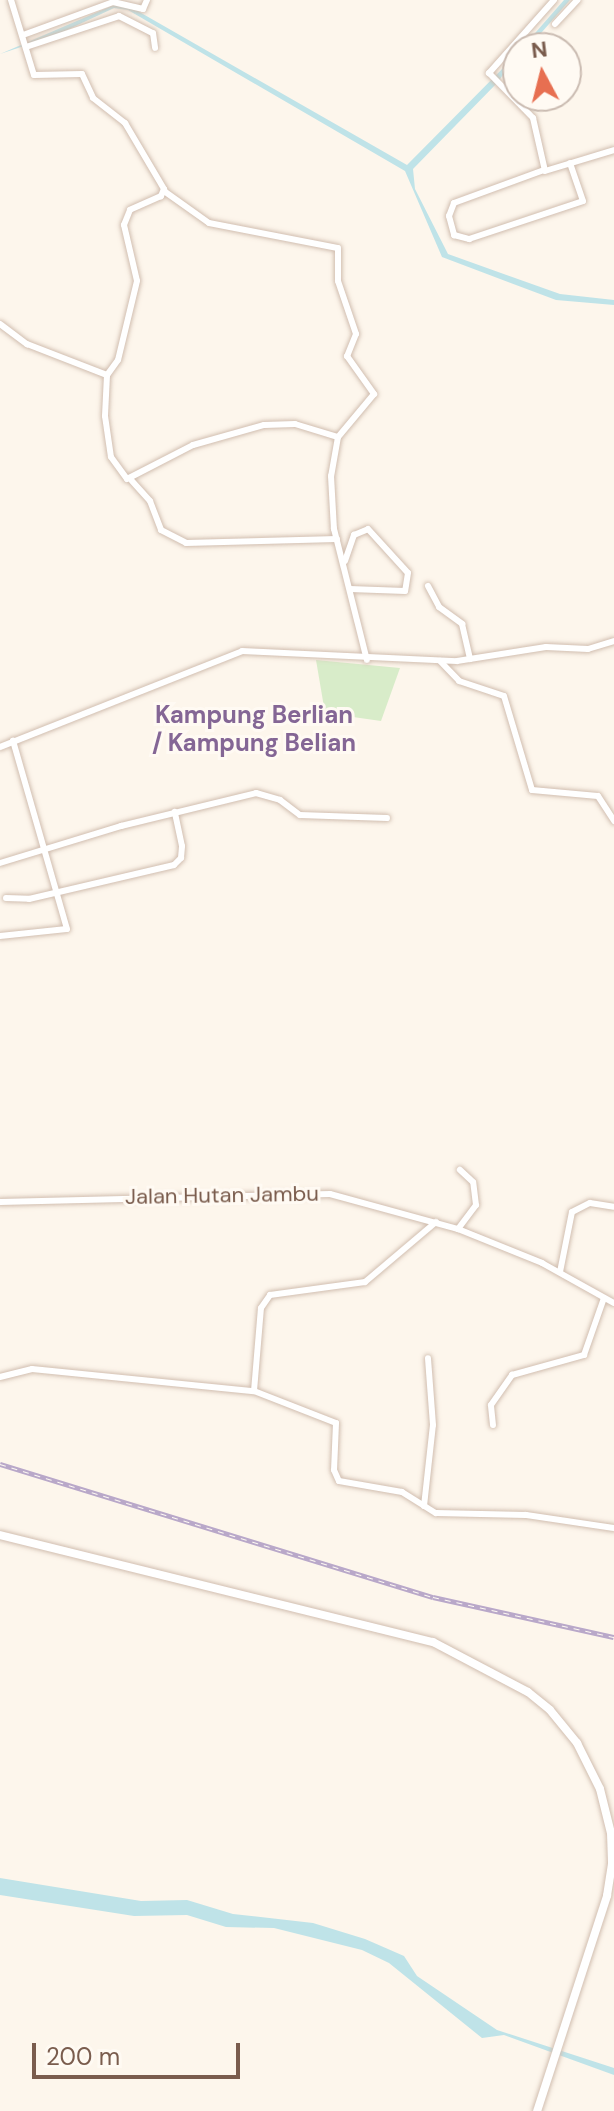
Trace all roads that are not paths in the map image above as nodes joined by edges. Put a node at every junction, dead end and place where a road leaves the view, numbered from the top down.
1 (11, 0) edge
2 (147, 0) edge
3 (554, 0) edge
4 (577, 0) edge
5 (555, 24) dead end
6 (23, 35) junction
7 (26, 47) junction
8 (155, 48) dead end
9 (614, 150) edge
10 (570, 163) junction
11 (544, 170) junction
12 (164, 191) junction
13 (0, 324) edge
14 (107, 375) junction
15 (338, 437) junction
16 (132, 481) junction
17 (337, 539) junction
18 (344, 565) junction
19 (428, 586) dead end
20 (350, 589) junction
21 (614, 641) edge
22 (470, 659) junction
23 (367, 660) junction
24 (440, 661) junction
25 (13, 741) junction
26 (0, 747) edge
27 (175, 812) junction
28 (387, 818) dead end
29 (614, 821) edge
30 (43, 848) junction
31 (0, 863) edge
32 (57, 892) junction
33 (6, 898) dead end
34 (0, 936) edge
35 (460, 1170) dead end
36 (0, 1202) edge
37 (614, 1207) edge
38 (436, 1222) junction
39 (458, 1229) junction
40 (560, 1272) junction
41 (604, 1298) junction
42 (614, 1303) edge
43 (428, 1358) dead end
44 (0, 1377) edge
45 (254, 1391) junction
46 (493, 1425) dead end
47 (424, 1506) junction
48 (614, 1528) edge
49 (0, 1535) edge
50 (537, 2111) edge

1 - 6 street
2 - 6 street
3 - 11 street
4 - 5 street
6 - 7 street
7 - 8 street
7 - 12 street
9 - 10 street
10 - 11 street
10 - 11 street
12 - 14 street
12 - 15 street
13 - 14 street
14 - 16 street
15 - 16 street
15 - 17 street
16 - 17 street
17 - 18 street
18 - 20 street
18 - 20 street
19 - 22 street
20 - 23 street
21 - 22 street
22 - 24 street
23 - 24 street
23 - 25 street
24 - 29 street
25 - 26 street
25 - 30 street
27 - 28 street
27 - 30 street
27 - 32 street
30 - 31 street
30 - 32 street
32 - 33 street
32 - 34 street
35 - 39 street
36 - 38 street, Jalan Hutan Jambu
37 - 40 street
38 - 39 street, Jalan Hutan Jambu
38 - 45 street
39 - 40 street, Jalan Hutan Jambu
40 - 41 street, Jalan Hutan Jambu
41 - 42 street, Jalan Hutan Jambu
41 - 46 street
43 - 47 street
44 - 45 street
45 - 47 street
47 - 48 street
49 - 50 street

